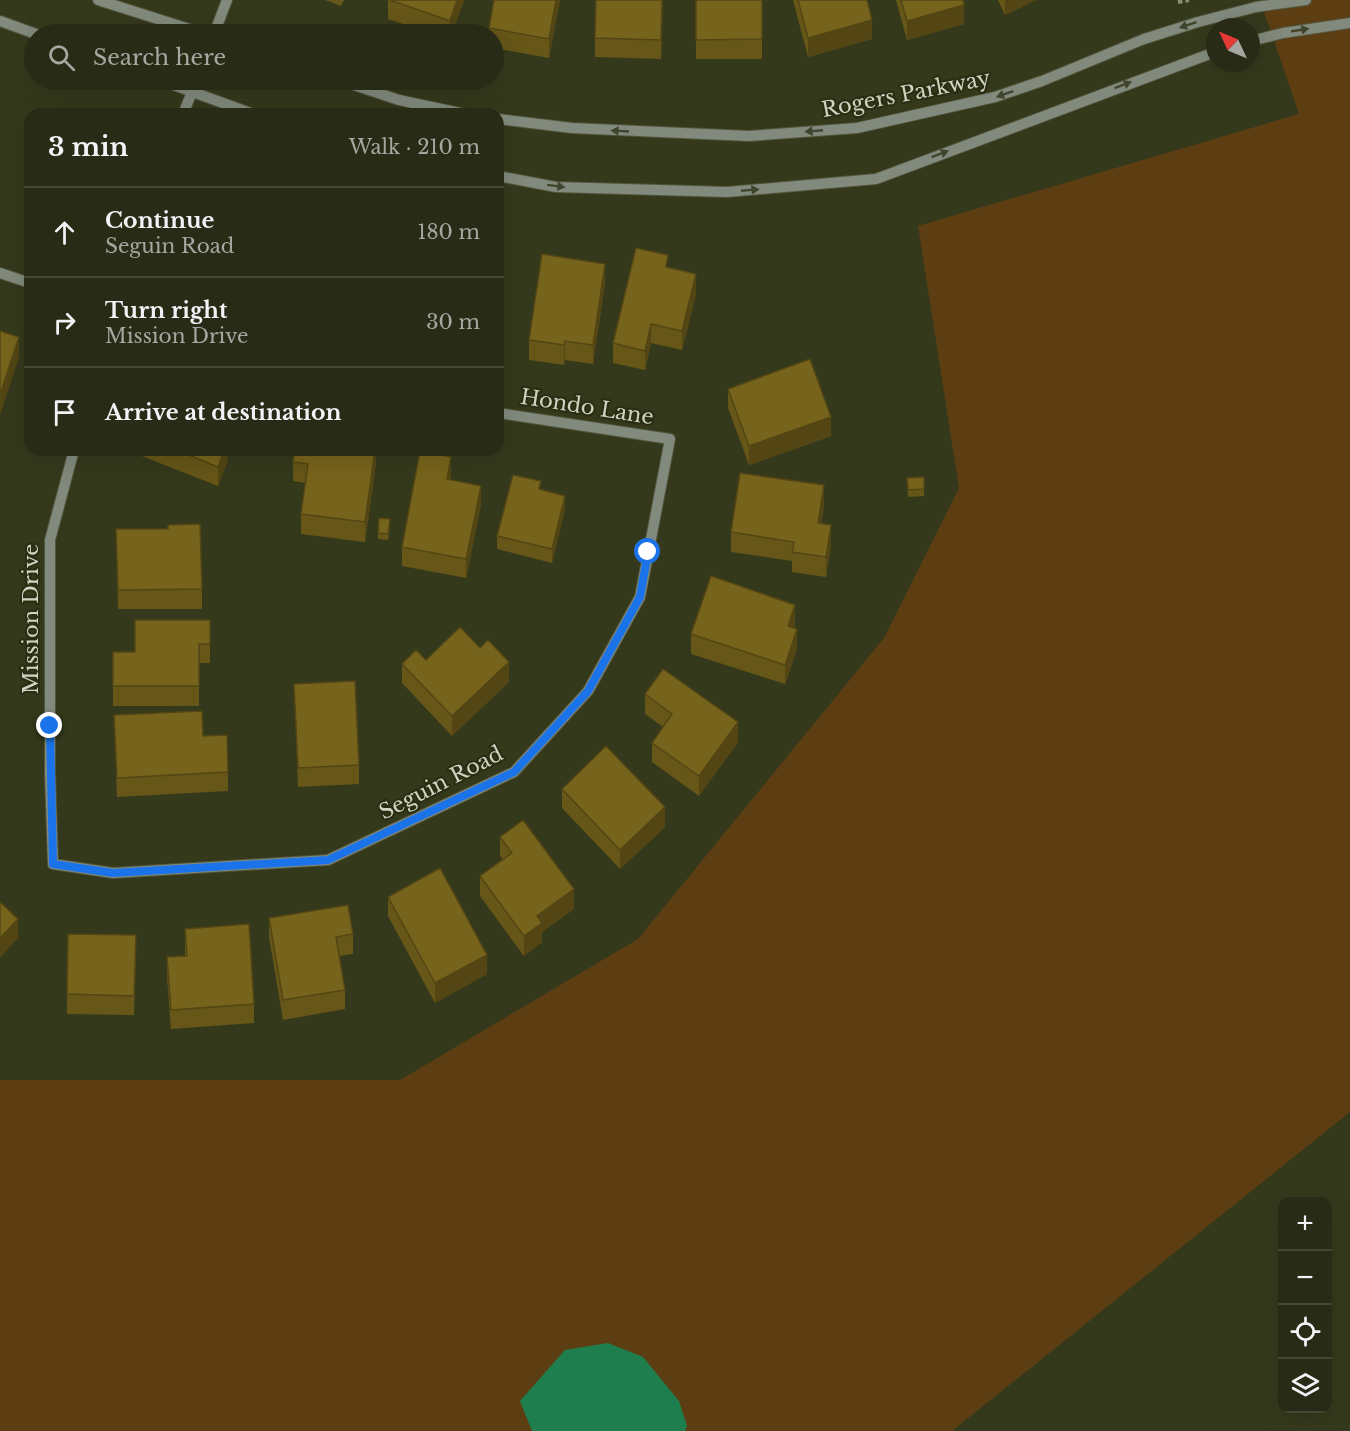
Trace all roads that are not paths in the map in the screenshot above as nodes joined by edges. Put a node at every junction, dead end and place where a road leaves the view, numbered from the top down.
1 (98, 0) edge
2 (227, 0) edge
3 (1306, 0) edge
4 (0, 21) edge
5 (1350, 23) edge
6 (174, 24) edge
7 (218, 24) edge
8 (24, 30) edge
9 (1260, 39) edge
10 (1206, 55) edge
11 (188, 90) edge
12 (369, 90) edge
13 (193, 92) junction
14 (186, 108) edge
15 (236, 108) edge
16 (437, 108) edge
17 (504, 120) edge
18 (504, 177) edge
19 (0, 273) edge
20 (24, 281) edge
21 (504, 414) edge
22 (670, 439) joint
23 (72, 456) edge
24 (53, 864) joint

1 - 6 street
2 - 7 street
3 -> 17 street, Rogers Parkway
4 - 8 street
9 -> 5 street
18 -> 10 street
11 - 13 street
12 - 16 street
13 - 14 street
13 - 15 street
19 - 20 street
21 - 22 street, Hondo Lane
22 - 24 street, Seguin Road
23 - 24 street, Mission Drive

